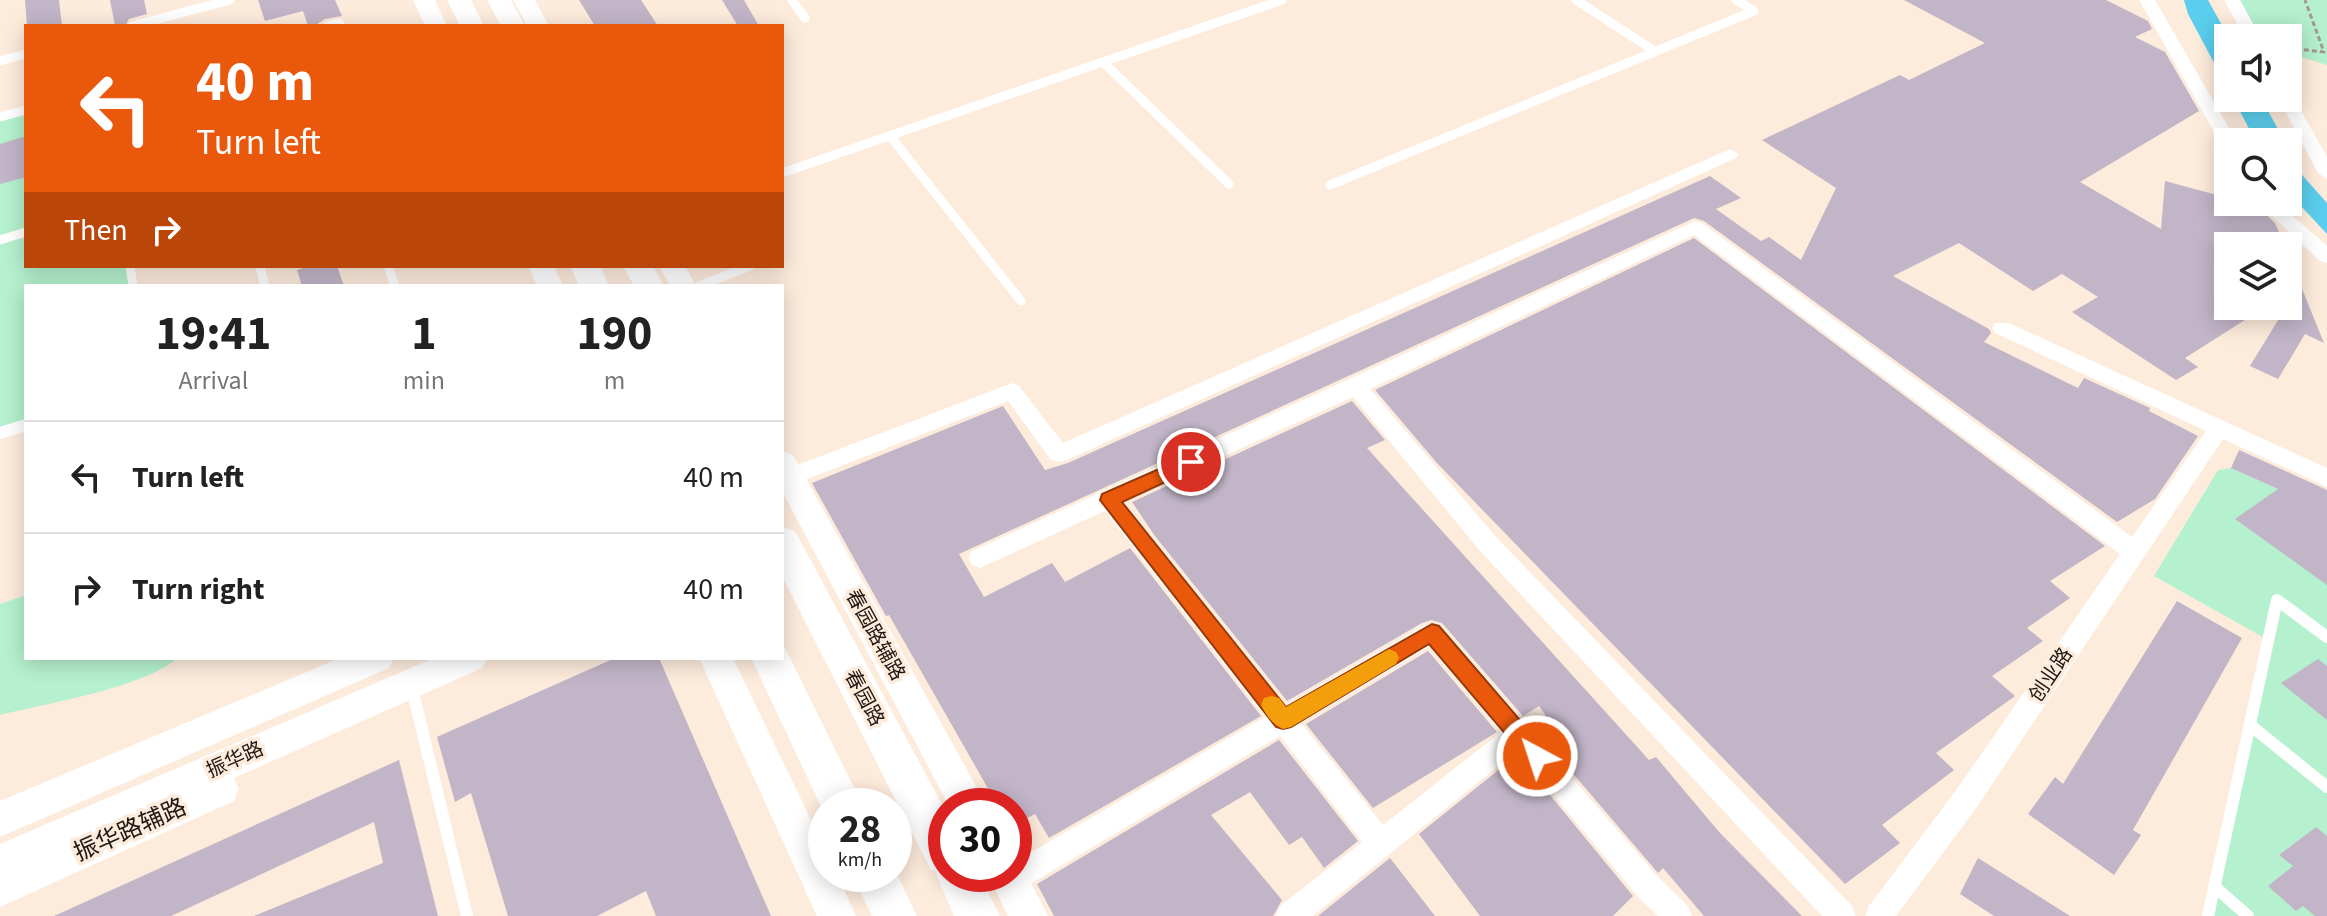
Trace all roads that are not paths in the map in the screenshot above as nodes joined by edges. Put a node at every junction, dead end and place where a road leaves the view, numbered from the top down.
1 (230, 0) edge
2 (424, 0) edge
3 (459, 0) edge
4 (499, 0) edge
5 (524, 0) edge
6 (792, 0) edge
7 (1282, 0) edge
8 (1576, 0) edge
9 (1736, 0) edge
10 (2147, 0) edge
11 (2232, 0) edge
12 (805, 18) dead end
13 (140, 24) edge
14 (435, 24) edge
15 (471, 24) edge
16 (512, 24) edge
17 (537, 24) edge
18 (2245, 24) edge
19 (1653, 50) junction
20 (24, 55) edge
21 (0, 61) edge
22 (1103, 62) junction
23 (24, 111) edge
24 (2294, 112) edge
25 (0, 117) edge
26 (2220, 128) edge
27 (890, 136) junction
28 (1730, 154) dead end
29 (784, 172) edge
30 (2327, 173) edge
31 (1229, 184) dead end
32 (1330, 185) dead end
33 (2282, 216) edge
34 (24, 233) edge
35 (0, 240) edge
36 (2327, 257) edge
37 (751, 268) edge
38 (705, 284) edge
39 (1021, 301) dead end
40 (2002, 328) dead end
41 (1356, 387) junction
42 (24, 426) edge
43 (2218, 430) junction
44 (0, 433) edge
45 (784, 474) edge
46 (2327, 478) edge
47 (1109, 500) junction
48 (784, 545) edge
49 (2135, 552) junction
50 (980, 558) dead end
51 (863, 613) junction
52 (2327, 637) edge
53 (833, 640) junction
54 (371, 660) edge
55 (373, 660) edge
56 (465, 660) edge
57 (717, 660) edge
58 (771, 660) edge
59 (396, 690) junction
60 (1283, 720) junction
61 (2250, 725) junction
62 (1519, 734) junction
63 (2327, 787) edge
64 (833, 788) edge
65 (959, 788) edge
66 (0, 805) edge
67 (0, 819) edge
68 (928, 821) edge
69 (1381, 844) junction
70 (0, 863) edge
71 (1032, 863) edge
72 (2214, 886) junction
73 (0, 888) edge
74 (883, 892) edge
75 (1016, 892) edge
76 (467, 916) edge
77 (837, 916) edge
78 (895, 916) edge
79 (1029, 916) edge
80 (1290, 916) edge
81 (1678, 916) edge
82 (1842, 916) edge
83 (1879, 916) edge
84 (2208, 916) edge
85 (2248, 916) edge

1 - 13 lane
2 - 14 street
3 - 15 main road
4 - 16 main road
5 - 17 street
6 - 12 lane
7 - 22 lane
8 - 19 lane
9 - 19 lane
10 - 26 street
11 - 18 street
19 - 32 lane
20 - 21 lane
22 - 27 lane
22 - 31 lane
23 - 25 lane
24 - 30 street
27 - 29 lane
27 - 39 lane
28 - 45 street
33 - 36 street
34 - 35 lane
37 - 38 lane
40 - 43 street
41 - 47 street
41 - 49 street
41 - 82 street
42 - 44 lane
43 - 46 street
43 - 49 street, 创业路
45 - 51 street, 春园路辅路
47 - 50 street
47 - 60 street
48 - 53 main road, 春园路
49 - 83 street, 创业路
51 - 53 street
51 - 65 street, 春园路辅路
52 - 61 lane
53 - 68 main road, 春园路
54 - 66 street
55 - 67 street, 振华路
56 - 59 street, 振华路
57 - 77 street
58 - 64 main road
59 - 70 street, 振华路
59 - 73 street, 振华路辅路
59 - 76 lane
60 - 62 street
60 - 69 street
60 - 71 street
61 - 63 lane
61 - 72 lane
62 - 69 street
62 - 81 street
69 - 80 street
72 - 84 lane
72 - 85 lane
74 - 78 main road
75 - 79 street

